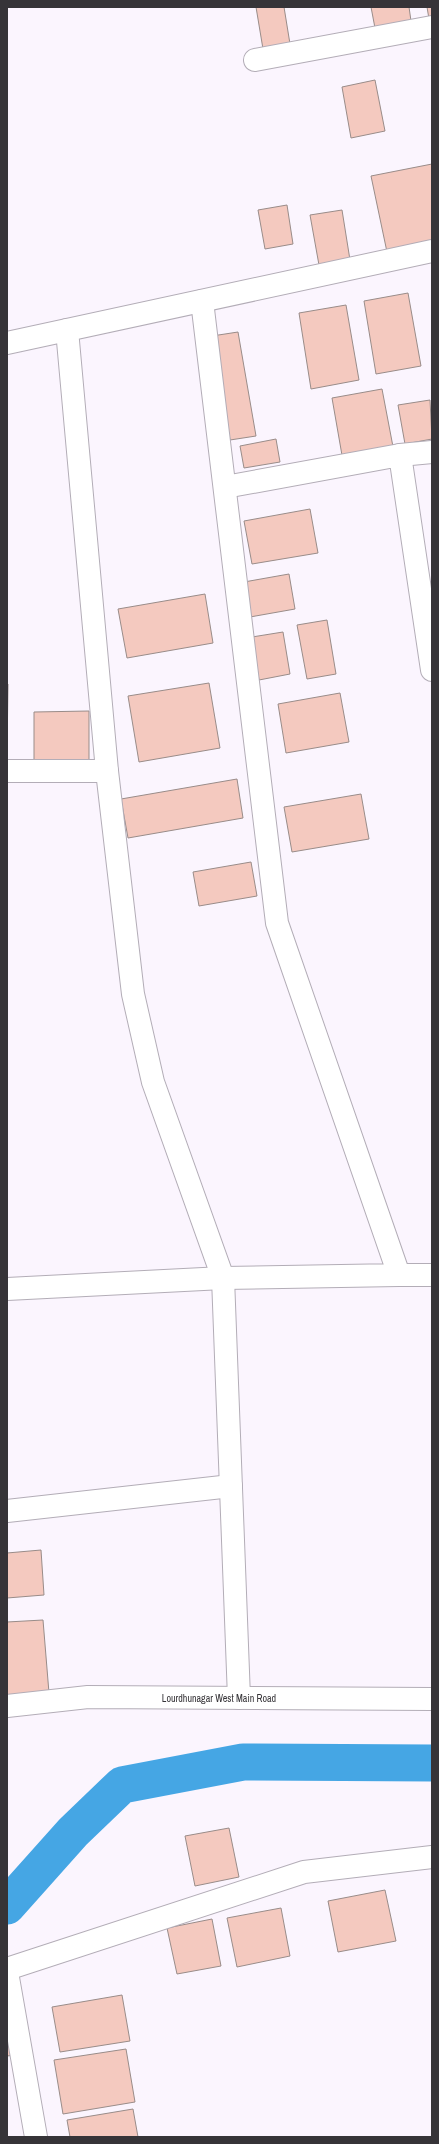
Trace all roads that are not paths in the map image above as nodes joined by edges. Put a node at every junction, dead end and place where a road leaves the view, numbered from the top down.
1 (432, 27) edge
2 (255, 60) dead end
3 (432, 251) edge
4 (202, 301) junction
5 (67, 330) junction
6 (7, 343) edge
7 (432, 452) edge
8 (400, 455) junction
9 (225, 487) junction
10 (432, 670) edge
11 (107, 770) junction
12 (7, 771) edge
13 (399, 1275) junction
14 (432, 1275) edge
15 (223, 1278) junction
16 (7, 1289) edge
17 (231, 1486) junction
18 (7, 1511) edge
19 (239, 1698) junction
20 (432, 1698) edge
21 (7, 1706) edge
22 (432, 1857) edge
23 (7, 1970) edge
24 (36, 2137) edge

1 - 2 street
3 - 4 street
4 - 5 street
4 - 9 street
5 - 6 street
5 - 11 street
7 - 8 street
8 - 9 street
8 - 10 street
9 - 13 street
11 - 12 street
11 - 15 street
13 - 14 street
13 - 15 street
15 - 16 street
15 - 17 street
17 - 18 street
17 - 19 street
19 - 20 street, Lourdhunagar West Main Road
19 - 21 street, Lourdhunagar West Main Road
22 - 23 street
23 - 24 street

